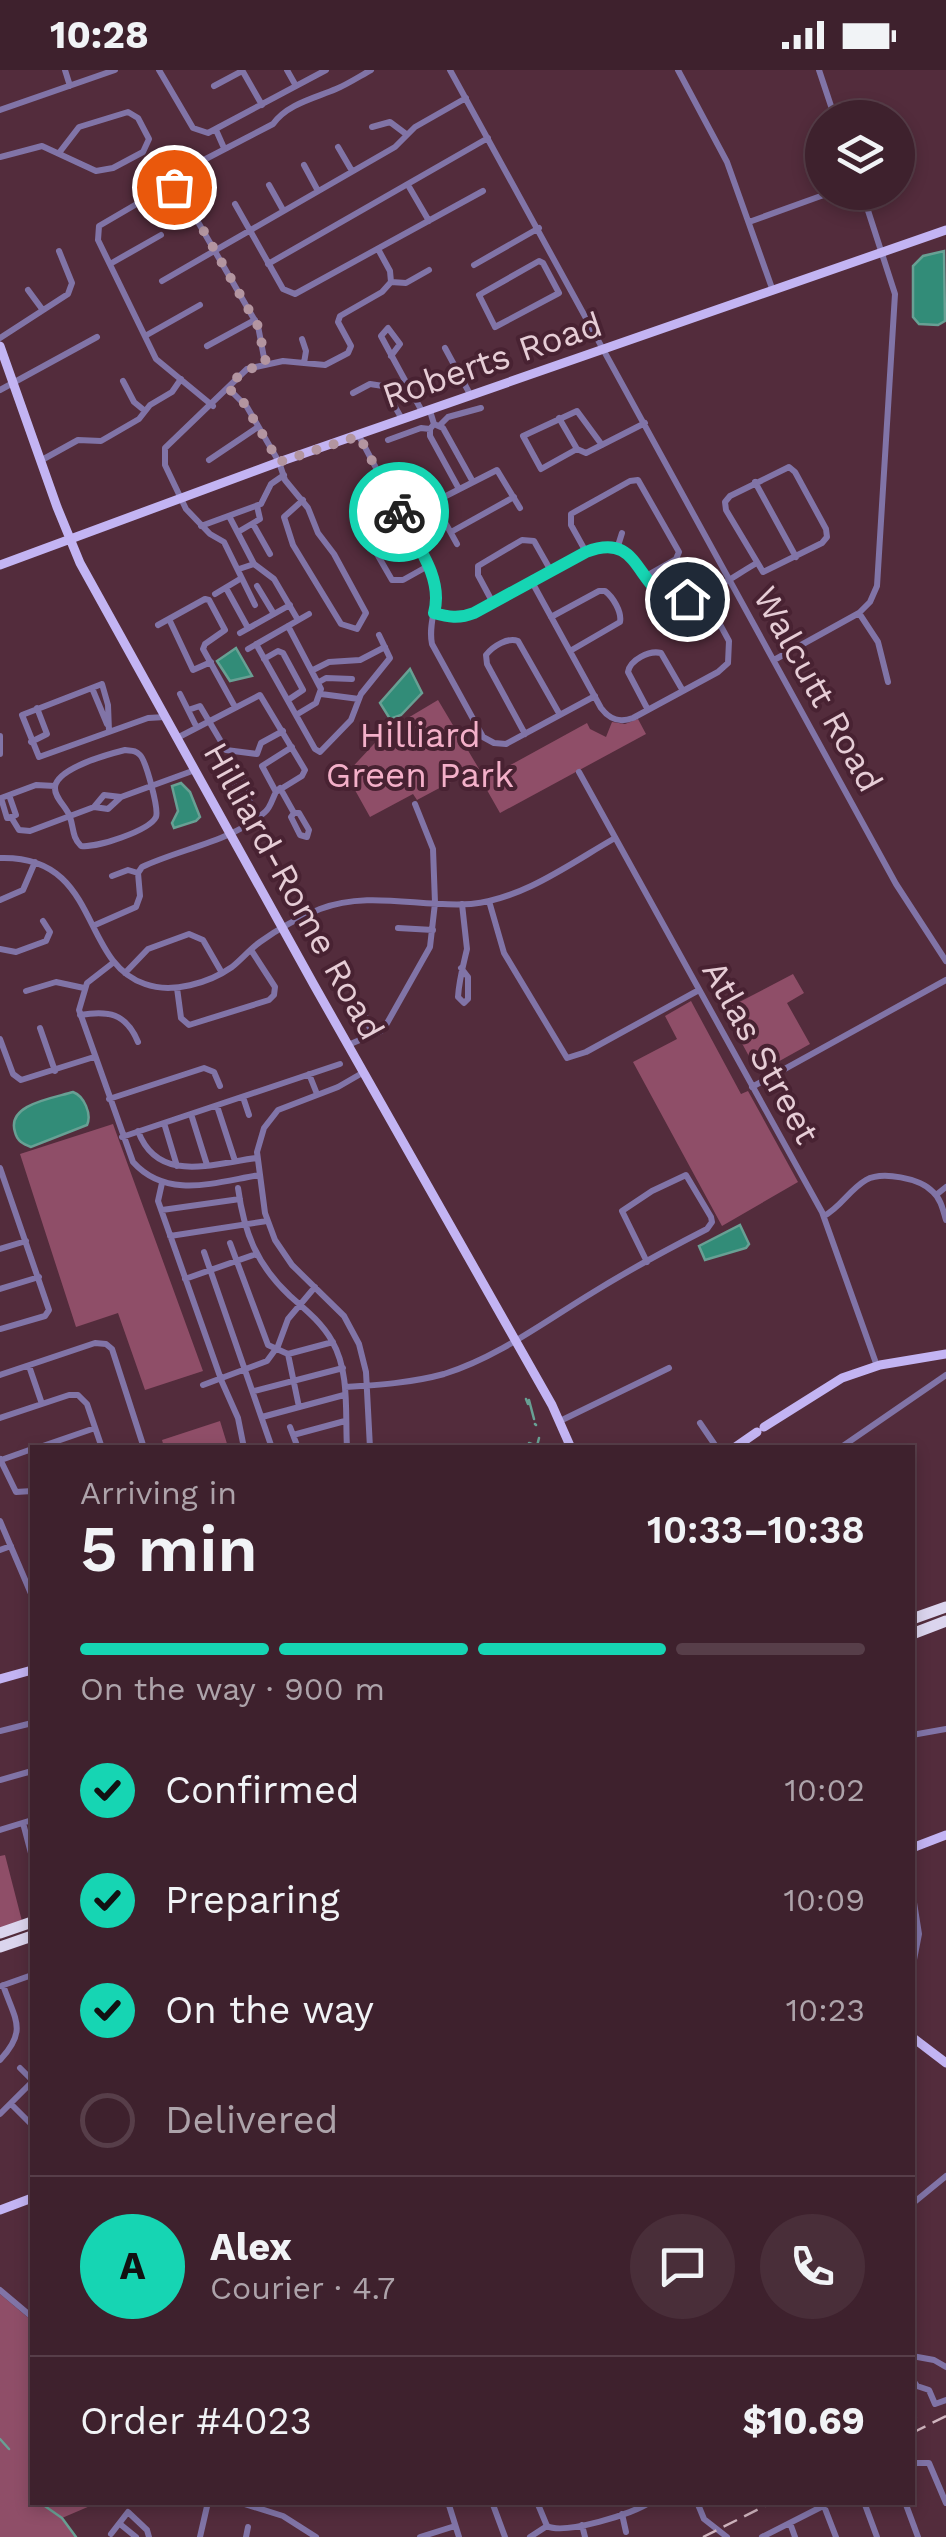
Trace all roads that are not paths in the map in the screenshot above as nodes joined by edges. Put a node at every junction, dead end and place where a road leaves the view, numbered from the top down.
1 (64, 70) edge
2 (159, 70) edge
3 (242, 70) edge
4 (287, 70) edge
5 (326, 70) edge
6 (372, 70) edge
7 (450, 70) edge
8 (678, 70) edge
9 (819, 70) edge
10 (110, 71) edge
11 (318, 74) junction
12 (70, 86) junction
13 (214, 86) dead end
14 (296, 86) junction
15 (326, 92) junction
16 (466, 98) junction
17 (829, 100) edge
18 (264, 104) junction
19 (0, 110) edge
20 (276, 119) junction
21 (372, 127) dead end
22 (216, 130) junction
23 (406, 134) junction
24 (489, 138) junction
25 (338, 147) dead end
26 (224, 148) junction
27 (59, 154) junction
28 (0, 157) edge
29 (196, 164) dead end
30 (304, 165) dead end
31 (352, 172) junction
32 (269, 185) dead end
33 (408, 185) junction
34 (483, 190) dead end
35 (318, 191) junction
36 (805, 202) edge
37 (234, 204) dead end
38 (283, 210) junction
39 (868, 210) edge
40 (429, 221) junction
41 (748, 222) junction
42 (539, 228) junction
43 (249, 230) junction
44 (946, 230) edge
45 (161, 235) dead end
46 (378, 249) junction
47 (215, 250) junction
48 (59, 251) dead end
49 (883, 252) junction
50 (110, 264) junction
51 (268, 264) junction
52 (474, 265) dead end
53 (429, 270) dead end
54 (564, 274) junction
55 (553, 280) junction
56 (162, 281) dead end
57 (391, 282) junction
58 (28, 290) dead end
59 (773, 290) junction
60 (200, 306) dead end
61 (42, 310) junction
62 (254, 320) junction
63 (145, 336) junction
64 (97, 337) dead end
65 (0, 338) edge
66 (302, 339) dead end
67 (0, 346) edge
68 (207, 346) dead end
69 (445, 348) dead end
70 (605, 350) junction
71 (391, 356) dead end
72 (266, 363) junction
73 (304, 363) junction
74 (181, 379) junction
75 (123, 380) dead end
76 (14, 386) junction
77 (228, 388) junction
78 (0, 390) edge
79 (354, 393) dead end
80 (472, 397) junction
81 (213, 406) junction
82 (481, 408) dead end
83 (145, 411) junction
84 (427, 412) junction
85 (559, 418) junction
86 (403, 420) junction
87 (645, 423) junction
88 (435, 426) junction
89 (258, 427) junction
90 (359, 436) junction
91 (388, 440) dead end
92 (602, 446) junction
93 (577, 449) junction
94 (209, 460) dead end
95 (40, 461) junction
96 (279, 462) junction
97 (284, 476) junction
98 (473, 482) junction
99 (756, 482) junction
100 (459, 489) junction
101 (388, 494) junction
102 (514, 497) junction
103 (181, 498) junction
104 (303, 500) junction
105 (257, 506) junction
106 (520, 508) dead end
107 (230, 518) junction
108 (256, 522) junction
109 (201, 526) junction
110 (238, 532) junction
111 (451, 532) junction
112 (622, 533) dead end
113 (70, 540) junction
114 (457, 544) dead end
115 (618, 549) junction
116 (586, 552) junction
117 (270, 554) dead end
118 (796, 557) junction
119 (254, 564) junction
120 (755, 564) junction
121 (0, 565) edge
122 (428, 566) junction
123 (239, 569) junction
124 (550, 571) junction
125 (646, 576) junction
126 (730, 578) junction
127 (240, 579) junction
128 (532, 582) junction
129 (257, 586) dead end
130 (226, 588) junction
131 (703, 593) junction
132 (216, 594) dead end
133 (265, 600) junction
134 (493, 603) junction
135 (255, 605) junction
136 (290, 605) junction
137 (434, 613) junction
138 (859, 613) junction
139 (240, 614) junction
140 (274, 614) junction
141 (309, 614) dead end
142 (551, 617) junction
143 (169, 620) junction
144 (298, 620) junction
145 (720, 624) junction
146 (158, 626) dead end
147 (288, 626) junction
148 (248, 628) junction
149 (240, 633) dead end
150 (379, 635) dead end
151 (700, 635) dead end
152 (256, 644) junction
153 (386, 646) junction
154 (248, 649) dead end
155 (570, 651) junction
156 (264, 658) junction
157 (774, 660) junction
158 (211, 662) junction
159 (313, 670) junction
160 (352, 679) dead end
161 (319, 682) junction
162 (888, 682) dead end
163 (92, 688) junction
164 (683, 691) junction
165 (180, 694) dead end
166 (320, 694) junction
167 (595, 696) junction
168 (359, 699) junction
169 (288, 700) junction
170 (158, 702) junction
171 (235, 707) junction
172 (37, 708) junction
173 (188, 710) junction
174 (648, 710) junction
175 (296, 715) junction
176 (560, 715) junction
177 (165, 717) junction
178 (148, 718) junction
179 (210, 723) junction
180 (196, 724) dead end
181 (109, 728) junction
182 (282, 731) junction
183 (525, 734) junction
184 (0, 736) edge
185 (177, 738) junction
186 (31, 742) junction
187 (292, 747) junction
188 (0, 754) edge
189 (194, 770) junction
190 (579, 772) dead end
191 (55, 786) junction
192 (150, 786) junction
193 (278, 790) junction
194 (121, 797) junction
195 (248, 797) dead end
196 (414, 804) dead end
197 (94, 806) junction
198 (294, 813) dead end
199 (70, 816) junction
200 (258, 816) junction
201 (229, 832) junction
202 (615, 838) junction
203 (0, 858) edge
204 (35, 862) junction
205 (138, 873) junction
206 (112, 876) dead end
207 (0, 900) edge
208 (489, 901) junction
209 (435, 903) junction
210 (462, 904) junction
211 (43, 922) dead end
212 (95, 925) junction
213 (283, 928) junction
214 (398, 928) dead end
215 (433, 930) junction
216 (0, 949) edge
217 (251, 950) junction
218 (946, 960) edge
219 (114, 962) junction
220 (462, 968) dead end
221 (222, 973) junction
222 (125, 974) junction
223 (946, 980) edge
224 (84, 988) junction
225 (177, 988) junction
226 (698, 990) junction
227 (26, 991) dead end
228 (361, 1005) dead end
229 (80, 1014) junction
230 (40, 1028) dead end
231 (372, 1034) junction
232 (0, 1038) edge
233 (138, 1042) dead end
234 (348, 1045) junction
235 (94, 1057) junction
236 (340, 1064) dead end
237 (55, 1071) junction
238 (364, 1072) junction
239 (309, 1074) junction
240 (220, 1086) dead end
241 (752, 1087) junction
242 (317, 1094) junction
243 (243, 1097) junction
244 (109, 1099) junction
245 (216, 1106) junction
246 (190, 1114) junction
247 (249, 1115) dead end
248 (164, 1123) junction
249 (138, 1131) junction
250 (122, 1137) junction
251 (257, 1158) junction
252 (235, 1161) junction
253 (208, 1165) junction
254 (178, 1166) junction
255 (0, 1168) edge
256 (260, 1175) junction
257 (162, 1183) junction
258 (946, 1187) edge
259 (238, 1188) dead end
260 (9, 1193) junction
261 (936, 1195) junction
262 (0, 1196) edge
263 (240, 1198) junction
264 (162, 1210) junction
265 (824, 1217) junction
266 (946, 1220) edge
267 (267, 1221) junction
268 (244, 1225) junction
269 (170, 1236) junction
270 (26, 1241) junction
271 (230, 1243) dead end
272 (0, 1249) edge
273 (204, 1252) dead end
274 (256, 1254) junction
275 (236, 1260) junction
276 (647, 1262) junction
277 (211, 1270) junction
278 (38, 1277) junction
279 (185, 1279) junction
280 (315, 1288) junction
281 (0, 1289) edge
282 (300, 1305) junction
283 (0, 1329) edge
284 (515, 1340) junction
285 (333, 1342) junction
286 (276, 1350) junction
287 (288, 1354) junction
288 (946, 1354) edge
289 (29, 1366) junction
290 (876, 1366) junction
291 (342, 1368) junction
292 (669, 1368) dead end
293 (246, 1370) junction
294 (0, 1375) edge
295 (946, 1375) edge
296 (221, 1379) junction
297 (292, 1381) junction
298 (203, 1385) dead end
299 (367, 1386) junction
300 (254, 1391) junction
301 (344, 1391) junction
302 (42, 1404) junction
303 (299, 1407) junction
304 (262, 1417) junction
305 (0, 1418) edge
306 (345, 1420) junction
307 (560, 1421) junction
308 (700, 1422) dead end
309 (95, 1428) junction
310 (44, 1445) edge
311 (101, 1445) edge
312 (143, 1445) edge
313 (243, 1445) edge
314 (271, 1445) edge
315 (297, 1445) edge
316 (346, 1445) edge
317 (370, 1445) edge
318 (570, 1445) edge
319 (715, 1445) edge
320 (738, 1445) edge
321 (844, 1445) edge
322 (30, 1450) edge
323 (0, 1460) edge
324 (30, 1490) edge
325 (0, 1521) edge
326 (11, 1546) junction
327 (0, 1550) edge
328 (30, 1591) edge
329 (946, 1605) edge
330 (915, 1616) edge
331 (946, 1621) edge
332 (915, 1633) edge
333 (30, 1671) edge
334 (0, 1679) edge
335 (30, 1723) edge
336 (946, 1729) edge
337 (0, 1730) edge
338 (915, 1734) edge
339 (30, 1771) edge
340 (0, 1780) edge
341 (30, 1821) edge
342 (23, 1823) junction
343 (0, 1830) edge
344 (946, 1835) edge
345 (915, 1847) edge
346 (30, 1849) edge
347 (915, 1912) edge
348 (30, 1923) edge
349 (0, 1933) edge
350 (30, 1937) edge
351 (0, 1946) edge
352 (915, 1952) edge
353 (30, 1975) edge
354 (1, 1986) edge
355 (915, 2039) edge
356 (0, 2060) edge
357 (946, 2063) edge
358 (20, 2068) dead end
359 (30, 2079) edge
360 (30, 2083) edge
361 (12, 2105) junction
362 (0, 2114) edge
363 (30, 2123) edge
364 (946, 2176) edge
365 (30, 2199) edge
366 (916, 2202) edge
367 (0, 2210) edge
368 (0, 2290) edge
369 (30, 2315) edge
370 (915, 2357) edge
371 (946, 2367) edge
372 (915, 2384) edge
373 (946, 2400) edge
374 (915, 2463) edge
375 (946, 2504) edge
376 (207, 2505) edge
377 (248, 2505) edge
378 (449, 2505) edge
379 (493, 2505) edge
380 (538, 2505) edge
381 (643, 2505) edge
382 (698, 2505) edge
383 (826, 2505) edge
384 (828, 2505) edge
385 (865, 2505) edge
386 (906, 2505) edge
387 (622, 2514) junction
388 (790, 2522) junction
389 (120, 2524) junction
390 (582, 2525) junction
391 (456, 2526) junction
392 (546, 2526) junction
393 (248, 2527) dead end
394 (626, 2532) dead end
395 (111, 2534) dead end
396 (136, 2537) edge
397 (150, 2537) edge
398 (200, 2537) edge
399 (246, 2537) edge
400 (316, 2537) edge
401 (420, 2537) edge
402 (459, 2537) edge
403 (505, 2537) edge
404 (530, 2537) edge
405 (585, 2537) edge
406 (728, 2537) edge
407 (762, 2537) edge
408 (796, 2537) edge
409 (836, 2537) edge
410 (878, 2537) edge
411 (918, 2537) edge

1 - 12 street
2 - 22 street
3 - 13 street
3 - 18 street
4 - 14 street
5 - 11 street
6 - 15 street
7 - 16 street, Walcutt Road
8 - 41 street
9 - 17 street
10 - 12 street
11 - 14 street
11 - 15 street
12 - 19 street
14 - 18 street
15 - 20 street
16 - 23 street
16 - 24 street, Walcutt Road
18 - 20 street
18 - 22 street
20 - 26 street
21 - 23 street
22 - 26 street
23 - 31 street
24 - 33 street
24 - 42 street, Walcutt Road
25 - 31 street
26 - 29 street
27 - 27 street
27 - 28 street
30 - 35 street
31 - 35 street
32 - 38 street
33 - 40 street
33 - 51 street
34 - 40 street
35 - 38 street
36 - 41 street
37 - 43 street
38 - 43 street
39 - 49 street
40 - 46 street
41 - 59 street
42 - 52 street
42 - 54 street, Walcutt Road
43 - 47 street
43 - 51 street
44 - 49 main road, Roberts Road
45 - 50 street
46 - 51 street
46 - 57 street
47 - 50 street
47 - 56 street
47 - 62 street
48 - 61 street
49 - 59 main road, Roberts Road
49 - 138 street
50 - 63 street
53 - 57 street
54 - 55 street
54 - 70 street, Walcutt Road
55 - 55 street
57 - 73 street
58 - 61 street
59 - 70 main road, Roberts Road
60 - 63 street
61 - 65 street
62 - 68 street
62 - 72 street
63 - 74 street
64 - 76 street
66 - 73 street
67 - 76 main road, Hilliard-Rome Road
69 - 80 street
70 - 80 main road, Roberts Road
70 - 87 street, Walcutt Road
71 - 84 street
72 - 73 street
72 - 77 street
74 - 81 street
74 - 83 street
75 - 83 street
76 - 78 street
76 - 95 main road, Hilliard-Rome Road
77 - 81 street
77 - 89 street
79 - 86 street
80 - 84 main road, Roberts Road
81 - 103 street
82 - 88 street
83 - 95 street
84 - 86 main road, Roberts Road
84 - 88 street
85 - 92 street
85 - 93 street
85 - 93 street
86 - 90 main road, Roberts Road
87 - 92 street
87 - 126 street, Walcutt Road
88 - 91 street
88 - 98 street
88 - 100 street
89 - 94 street
89 - 96 street
90 - 96 main road, Roberts Road
90 - 101 street
92 - 93 street
95 - 113 main road, Hilliard-Rome Road
96 - 97 street
96 - 103 main road, Roberts Road
97 - 104 street
97 - 105 street
98 - 100 street
98 - 102 street
99 - 118 street
99 - 118 street
99 - 120 street
100 - 111 street
101 - 122 street
101 - 122 street
102 - 106 street
102 - 111 street
103 - 109 street
103 - 113 main road, Roberts Road
104 - 104 street
105 - 107 street
105 - 108 street
107 - 109 street
107 - 110 street
108 - 110 street
108 - 117 street
109 - 123 street
110 - 119 street
111 - 114 street
112 - 115 street
113 - 121 main road, Roberts Road
113 - 170 main road, Hilliard-Rome Road
115 - 116 street
115 - 125 street
116 - 124 street
116 - 125 street
118 - 120 street
119 - 123 street
119 - 136 street
120 - 126 street
122 - 137 street
123 - 127 street
124 - 128 street
124 - 134 street
125 - 131 street
126 - 131 street
126 - 157 street, Walcutt Road
127 - 130 street
127 - 135 street
128 - 134 street
128 - 142 street
129 - 133 street
130 - 132 street
130 - 139 street
131 - 145 street
133 - 135 street
133 - 140 street
134 - 137 street
135 - 139 street
136 - 140 street
136 - 144 street
137 - 183 street
138 - 157 street
138 - 162 street
139 - 148 street
140 - 148 street
141 - 144 street
142 - 155 street
142 - 155 street
143 - 146 street
143 - 158 street
143 - 158 street
144 - 147 street
145 - 151 street
145 - 164 street
147 - 152 street
147 - 159 street
148 - 149 street
150 - 153 street
152 - 154 street
152 - 156 street
153 - 159 street
153 - 168 street
155 - 167 street
156 - 169 street
156 - 169 street
157 - 218 street, Walcutt Road
158 - 171 street
159 - 161 street
160 - 161 street
161 - 166 street
163 - 172 street
163 - 181 street
163 - 181 street
164 - 174 street
164 - 174 street
165 - 173 street
166 - 168 street
166 - 175 street
167 - 174 street
167 - 176 street
168 - 175 street
169 - 175 street
170 - 177 main road, Hilliard-Rome Road
170 - 178 street
171 - 179 street
171 - 182 street
172 - 186 street
172 - 186 street
173 - 179 street
173 - 180 street
176 - 183 street
176 - 183 street
177 - 178 street
177 - 185 main road, Hilliard-Rome Road
178 - 181 street
179 - 182 street
179 - 185 street
181 - 186 street
182 - 187 street
184 - 188 street
185 - 189 main road, Hilliard-Rome Road
187 - 193 street
187 - 193 street
189 - 192 street
189 - 201 main road, Hilliard-Rome Road
190 - 202 street, Atlas Street
191 - 192 street
191 - 199 street
191 - 199 street
192 - 194 street
192 - 199 street
193 - 198 street
193 - 200 street
194 - 197 street
194 - 197 street
195 - 200 street
196 - 209 street
197 - 199 street
200 - 201 street
201 - 205 street
201 - 213 main road, Hilliard-Rome Road
202 - 208 street
202 - 226 street, Atlas Street
203 - 204 street
204 - 207 street
204 - 212 street
205 - 206 street
205 - 212 street
208 - 210 street
208 - 226 street
209 - 210 street
209 - 213 street
209 - 215 street
210 - 220 street
211 - 216 street
212 - 219 street
213 - 217 street
213 - 234 main road, Hilliard-Rome Road
214 - 215 street
215 - 231 street
217 - 221 street
217 - 225 street
219 - 222 street
219 - 224 street
221 - 222 street
221 - 225 street
222 - 225 street
223 - 241 street
224 - 227 street
224 - 229 street
226 - 241 street, Atlas Street
228 - 231 street
229 - 233 street
229 - 235 street
230 - 237 street
231 - 234 street
232 - 237 street
234 - 238 main road, Hilliard-Rome Road
235 - 237 street
235 - 244 street
236 - 239 street
238 - 242 street
238 - 284 main road, Hilliard-Rome Road
239 - 242 street
239 - 243 street
240 - 244 street
241 - 265 street, Atlas Street
242 - 251 street
243 - 245 street
243 - 247 street
244 - 250 street
245 - 246 street
245 - 252 street
246 - 248 street
246 - 253 street
248 - 249 street
248 - 254 street
249 - 250 street
249 - 254 street
250 - 257 street
251 - 252 street
251 - 256 street
252 - 253 street
253 - 254 street
255 - 260 street
256 - 257 street
256 - 267 street
257 - 264 street
258 - 261 street
259 - 263 street
260 - 262 street
260 - 270 street
261 - 265 street
261 - 266 street
263 - 264 street
263 - 268 street
264 - 269 street
265 - 290 street, Atlas Street
267 - 268 street
267 - 280 street
268 - 269 street
268 - 274 street
269 - 279 street
270 - 272 street
270 - 278 street
271 - 275 street
273 - 277 street
274 - 275 street
274 - 282 street
275 - 277 street
275 - 286 street
276 - 276 street
276 - 284 street
277 - 279 street
277 - 293 street
278 - 281 street
278 - 283 street
279 - 296 street
280 - 282 street
280 - 299 street
282 - 285 street
282 - 286 street
284 - 299 street
284 - 307 main road, Hilliard-Rome Road
285 - 287 street
285 - 291 street
286 - 287 street
286 - 293 street
287 - 297 street
288 - 290 main road
289 - 294 street
289 - 302 street
289 - 312 street
290 - 320 main road
291 - 297 street
291 - 301 street
292 - 307 street
293 - 296 street
293 - 300 street
295 - 321 street
296 - 298 street
296 - 313 street
297 - 300 street
297 - 303 street
299 - 301 street
299 - 317 street
300 - 304 street
301 - 303 street
301 - 306 street
302 - 305 street
302 - 309 street
303 - 304 street
304 - 314 street
306 - 315 street
306 - 316 street
307 - 318 main road, Hilliard-Rome Road
308 - 319 street
309 - 310 street
309 - 311 street
322 - 323 street
323 - 324 street
325 - 326 street
326 - 327 street
326 - 328 street
329 - 330 highway
331 - 332 highway
333 - 334 main road
335 - 337 street
336 - 338 street
339 - 340 street
341 - 342 street
342 - 343 street
342 - 346 street
344 - 345 main road
347 - 352 street
348 - 349 highway
350 - 351 highway
353 - 354 street
354 - 356 street
355 - 357 main road
358 - 359 street
360 - 361 street
361 - 362 street
361 - 363 street
364 - 366 street
365 - 367 main road
368 - 369 street
370 - 371 street
372 - 373 street
374 - 375 street
376 - 398 street
377 - 400 street
378 - 391 street
379 - 403 street
380 - 392 street
381 - 387 street
382 - 406 street
383 - 388 street
384 - 409 street
385 - 410 street
386 - 411 street
387 - 390 street
387 - 394 street
388 - 407 street
388 - 408 street
389 - 395 street
389 - 396 street
389 - 397 street
390 - 392 street
390 - 405 street
391 - 401 street
391 - 402 street
392 - 404 street
393 - 399 street

